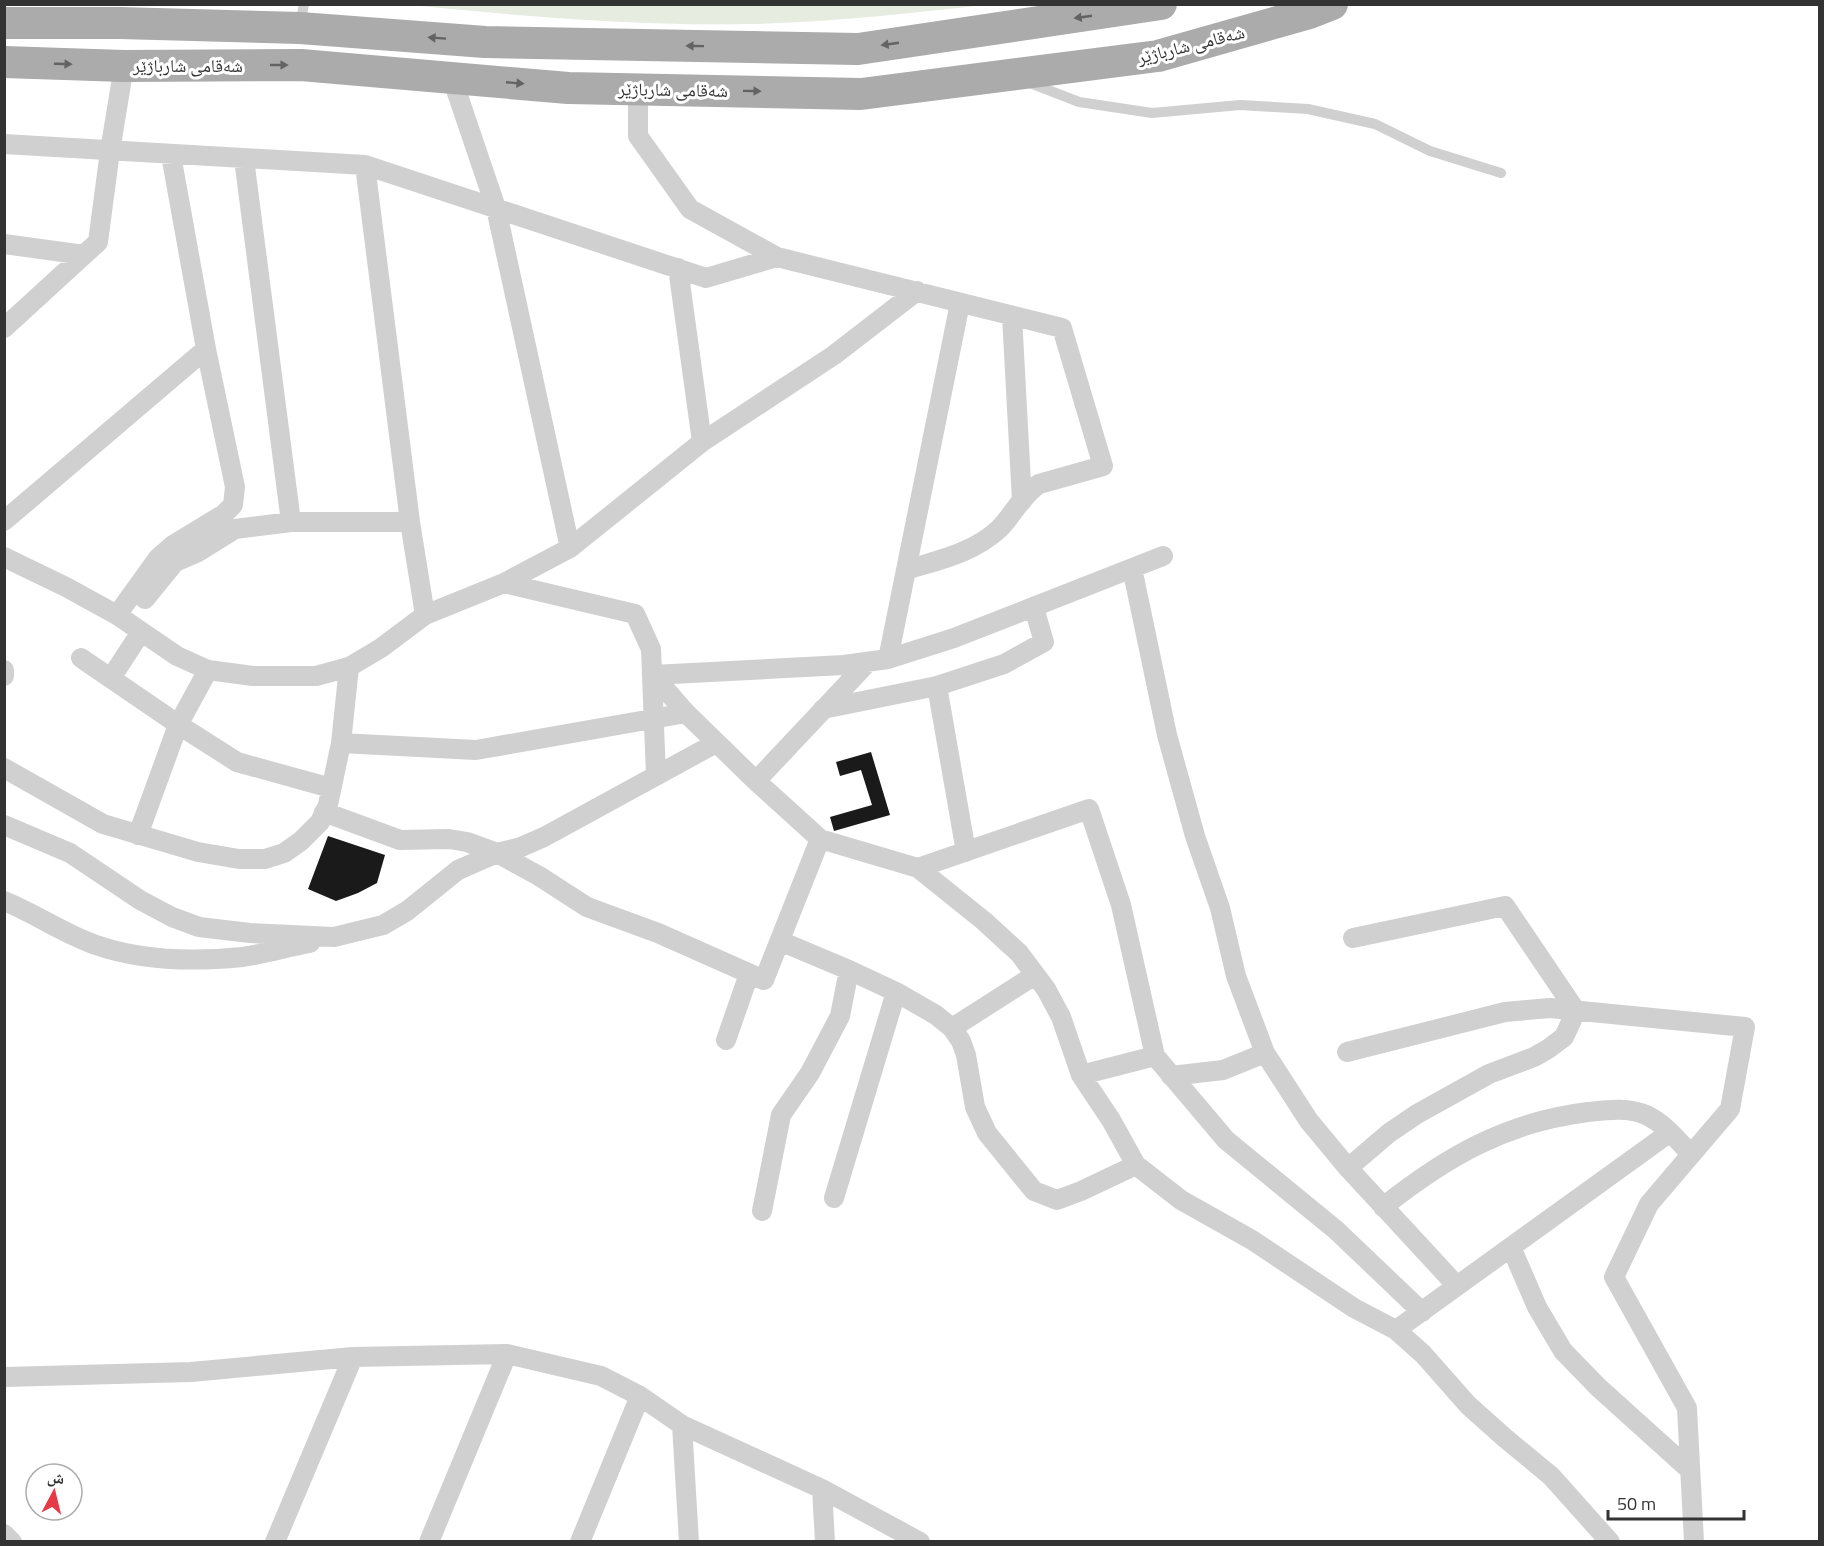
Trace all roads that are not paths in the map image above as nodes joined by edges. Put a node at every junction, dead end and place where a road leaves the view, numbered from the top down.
1 (1161, 4) edge
2 (1332, 4) edge
3 (302, 16) edge
4 (4, 23) edge
5 (485, 42) junction
6 (4, 62) edge
7 (124, 66) junction
8 (1010, 75) junction
9 (467, 79) junction
10 (638, 89) junction
11 (4, 144) edge
12 (110, 151) junction
13 (171, 155) junction
14 (244, 159) junction
15 (365, 165) junction
16 (1501, 173) dead end
17 (496, 208) junction
18 (4, 244) edge
19 (84, 255) junction
20 (777, 257) junction
21 (678, 268) junction
22 (917, 291) junction
23 (960, 303) junction
24 (1012, 316) junction
25 (4, 328) edge
26 (206, 349) junction
27 (702, 442) junction
28 (1022, 501) junction
29 (4, 521) edge
30 (291, 522) junction
31 (410, 522) junction
32 (570, 548) junction
33 (1163, 556) dead end
34 (4, 557) edge
35 (1132, 568) junction
36 (906, 570) junction
37 (504, 583) junction
38 (1034, 608) junction
39 (425, 615) junction
40 (129, 624) junction
41 (81, 658) dead end
42 (888, 659) junction
43 (868, 662) junction
44 (349, 667) junction
45 (4, 670) edge
46 (208, 670) junction
47 (652, 675) junction
48 (4, 676) edge
49 (111, 678) junction
50 (937, 686) junction
51 (823, 710) junction
52 (686, 713) junction
53 (654, 719) junction
54 (178, 724) junction
55 (716, 742) junction
56 (341, 743) junction
57 (4, 768) edge
58 (656, 776) junction
59 (756, 781) junction
60 (331, 788) junction
61 (324, 812) junction
62 (4, 825) edge
63 (138, 835) junction
64 (820, 839) junction
65 (966, 852) junction
66 (497, 853) junction
67 (918, 868) junction
68 (4, 901) edge
69 (334, 937) junction
70 (1353, 938) dead end
71 (780, 941) junction
72 (849, 970) junction
73 (749, 974) junction
74 (1035, 975) junction
75 (896, 992) junction
76 (1576, 1011) junction
77 (952, 1028) junction
78 (726, 1040) dead end
79 (1347, 1052) dead end
80 (1265, 1053) junction
81 (1155, 1056) junction
82 (1081, 1075) junction
83 (1171, 1076) junction
84 (1669, 1133) junction
85 (1691, 1154) junction
86 (1136, 1165) junction
87 (1348, 1168) junction
88 (834, 1198) dead end
89 (1383, 1207) junction
90 (762, 1211) dead end
91 (1511, 1248) junction
92 (1457, 1286) junction
93 (1422, 1312) junction
94 (1396, 1330) junction
95 (507, 1354) junction
96 (353, 1357) junction
97 (4, 1377) edge
98 (640, 1396) junction
99 (682, 1425) junction
100 (1690, 1470) junction
101 (822, 1489) junction
102 (593, 1508) junction
103 (4, 1534) edge
104 (12, 1542) edge
105 (275, 1542) edge
106 (429, 1542) edge
107 (580, 1542) edge
108 (595, 1542) edge
109 (689, 1542) edge
110 (825, 1542) edge
111 (920, 1542) edge
112 (1610, 1542) edge
113 (1694, 1542) edge

1 -> 5 main road
2 - 8 main road, شەقامی شارباژێر
3 - 4 main road
5 -> 3 main road
5 - 9 main road
6 -> 7 main road, شەقامی شارباژێر
7 -> 9 main road, شەقامی شارباژێر
7 - 12 street
10 -> 8 main road, شەقامی شارباژێر
8 - 16 lane
9 -> 10 main road, شەقامی شارباژێر
9 - 17 street
10 - 20 street
11 - 12 street
12 - 13 street
12 - 19 street
13 - 14 street
13 - 26 street
14 - 15 street
14 - 30 street
15 - 17 street
15 - 31 street
17 - 21 street
17 - 32 street
18 - 19 street
19 - 25 street
20 - 21 street
20 - 22 street
21 - 27 street
22 - 23 street
22 - 27 street
23 - 24 street
23 - 36 street
24 - 28 street
24 - 28 street
26 - 29 street
26 - 40 street
27 - 32 street
28 - 36 street
30 - 31 street
30 - 40 street
31 - 39 street
32 - 37 street
33 - 35 street
34 - 40 street
35 - 38 street
35 - 80 street
36 - 42 street
37 - 39 street
37 - 47 street
38 - 42 street
38 - 50 street
39 - 44 street
40 - 46 street
40 - 49 street
41 - 49 street
42 - 43 street
43 - 47 street
43 - 51 street
44 - 46 street
44 - 56 street
45 - 48 street
46 - 54 street
47 - 52 street
47 - 53 street
49 - 54 street
50 - 51 street
50 - 65 street
51 - 59 street
52 - 53 street
52 - 55 street
53 - 56 street
53 - 58 street
54 - 60 street
54 - 63 street
55 - 58 street
55 - 59 street
56 - 60 street
57 - 63 street
58 - 66 street
59 - 64 street
60 - 61 street
61 - 63 street
61 - 66 street
62 - 69 street
64 - 67 street
64 - 71 street
65 - 67 street
65 - 81 street
66 - 69 street
66 - 73 street
67 - 74 street
68 - 69 street
70 - 76 street
71 - 72 street
71 - 73 street
72 - 75 street
72 - 90 street
73 - 78 street
74 - 77 street
74 - 82 street
75 - 77 street
75 - 88 street
76 - 79 street
76 - 85 street
76 - 87 street
77 - 86 street
80 - 83 street
80 - 87 street
81 - 82 street
81 - 83 street
82 - 86 street
83 - 93 street
84 - 85 street
84 - 89 street
84 - 91 street
85 - 100 street
86 - 94 street
87 - 89 street
89 - 92 street
91 - 92 street
91 - 100 street
92 - 93 street
93 - 94 street
94 - 112 street
95 - 96 street
95 - 98 street
95 - 106 street
96 - 97 street
96 - 105 street
98 - 99 street
98 - 102 street
99 - 101 street
99 - 109 street
100 - 113 street
101 - 110 street
101 - 111 street
102 - 107 street
102 - 108 street
103 - 104 street

